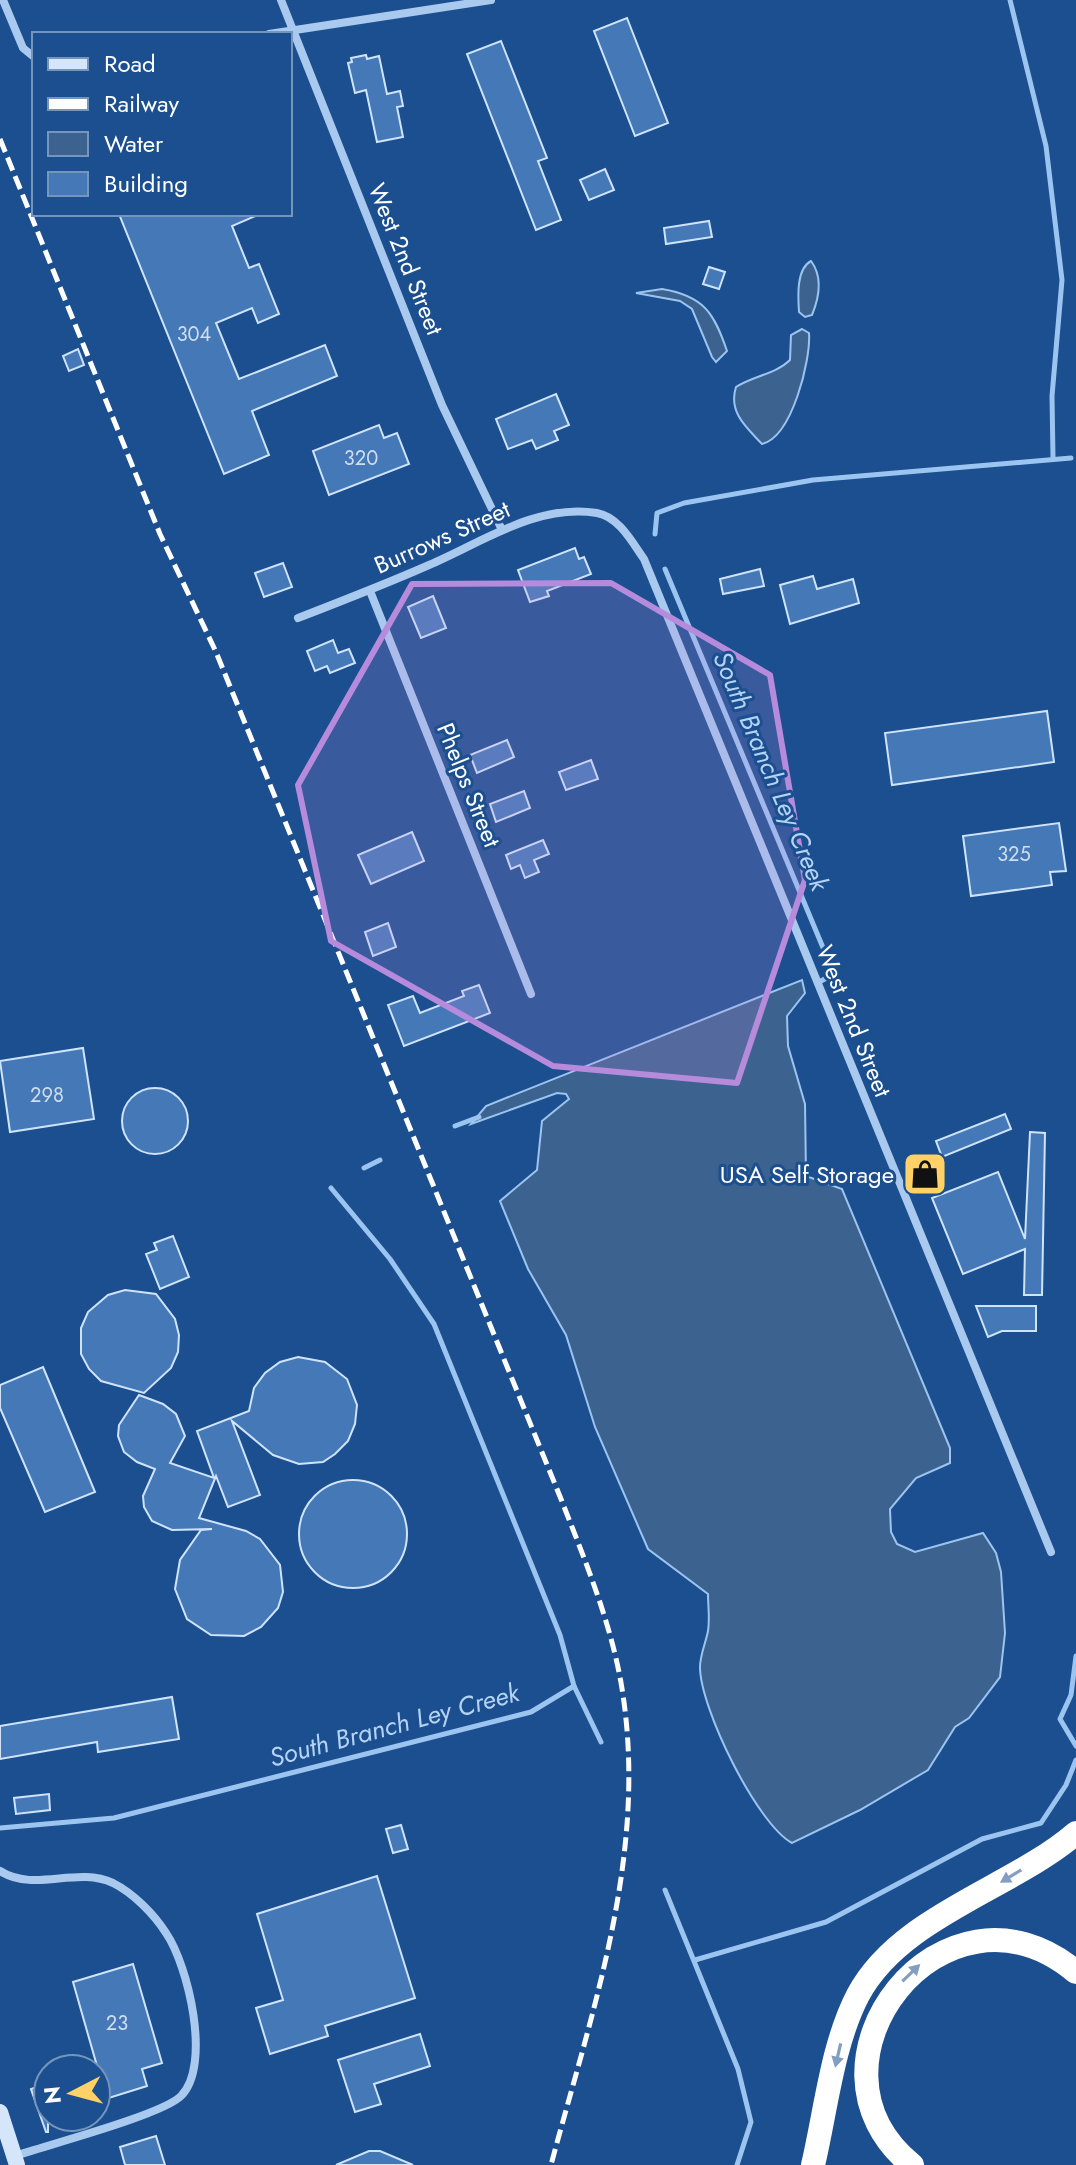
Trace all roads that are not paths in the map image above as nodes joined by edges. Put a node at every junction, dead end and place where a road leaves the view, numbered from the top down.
1 (3, 0) edge
2 (281, 0) edge
3 (491, 0) edge
4 (294, 31) junction
5 (286, 32) edge
6 (32, 55) edge
7 (606, 516) joint
8 (502, 530) junction
9 (370, 591) junction
10 (298, 618) dead end
11 (531, 994) dead end
12 (1051, 1552) dead end
13 (1076, 1833) edge
14 (0, 1871) edge
15 (1076, 1972) edge
16 (0, 2112) edge
17 (16, 2160) edge
18 (813, 2165) edge
19 (912, 2165) edge

1 - 6 street
2 - 4 street, West 2nd Street
3 - 4 street
4 - 5 street
4 - 8 street, West 2nd Street
7 - 8 street, Burrows Street
7 - 12 street, West 2nd Street
8 - 9 street, Burrows Street
9 - 10 street, Burrows Street
9 - 11 street, Phelps Street
13 -> 18 highway
14 - 17 street
19 -> 15 highway
16 - 17 street

